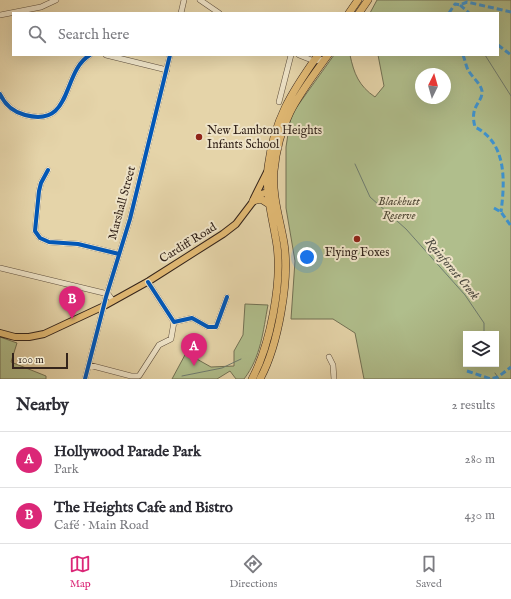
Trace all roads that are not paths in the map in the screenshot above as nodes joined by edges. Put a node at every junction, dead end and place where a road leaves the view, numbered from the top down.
1 (56, 0) edge
2 (184, 0) edge
3 (200, 0) edge
4 (358, 0) edge
5 (368, 0) edge
6 (12, 12) edge
7 (13, 12) edge
8 (181, 12) edge
9 (218, 12) edge
10 (350, 12) edge
11 (360, 12) edge
12 (0, 15) edge
13 (89, 56) edge
14 (113, 56) edge
15 (170, 56) edge
16 (291, 56) edge
17 (302, 56) edge
18 (317, 56) edge
19 (326, 57) edge
20 (314, 61) junction
21 (167, 70) junction
22 (0, 94) edge
23 (279, 102) dead end
24 (2, 103) edge
25 (268, 168) junction
26 (48, 170) dead end
27 (271, 191) junction
28 (253, 201) junction
29 (269, 204) junction
30 (119, 254) junction
31 (0, 268) edge
32 (148, 282) junction
33 (108, 294) junction
34 (227, 297) dead end
35 (114, 301) junction
36 (104, 306) junction
37 (174, 322) junction
38 (0, 333) edge
39 (329, 357) dead end
40 (89, 365) junction
41 (85, 379) edge
42 (252, 379) edge
43 (260, 379) edge
44 (334, 379) edge

1 - 7 street
2 - 8 street
3 - 9 street
4 - 10 highway
5 - 11 highway
6 - 12 street
13 - 24 street
14 - 21 street
15 - 21 street, Marshall Street
16 - 23 street
17 - 20 street
18 - 20 highway
19 - 20 street
19 - 27 highway
20 - 25 highway
21 - 30 street, Marshall Street
22 - 24 street
25 - 27 highway
25 - 28 main road
26 - 30 street
27 - 28 main road, Cardiff Road
27 - 29 highway
27 - 43 highway
28 - 29 highway
28 - 32 main road, Cardiff Road
29 - 42 highway
30 - 33 street, Marshall Street
31 - 33 street
32 - 35 main road, Cardiff Road
32 - 37 street
33 - 35 street
33 - 36 street, Marshall Street
34 - 37 street
35 - 36 main road, Cardiff Road
36 - 38 main road, Cardiff Road
36 - 40 street, Marshall Street
37 - 40 street
39 - 44 street
40 - 41 street, Marshall Street

